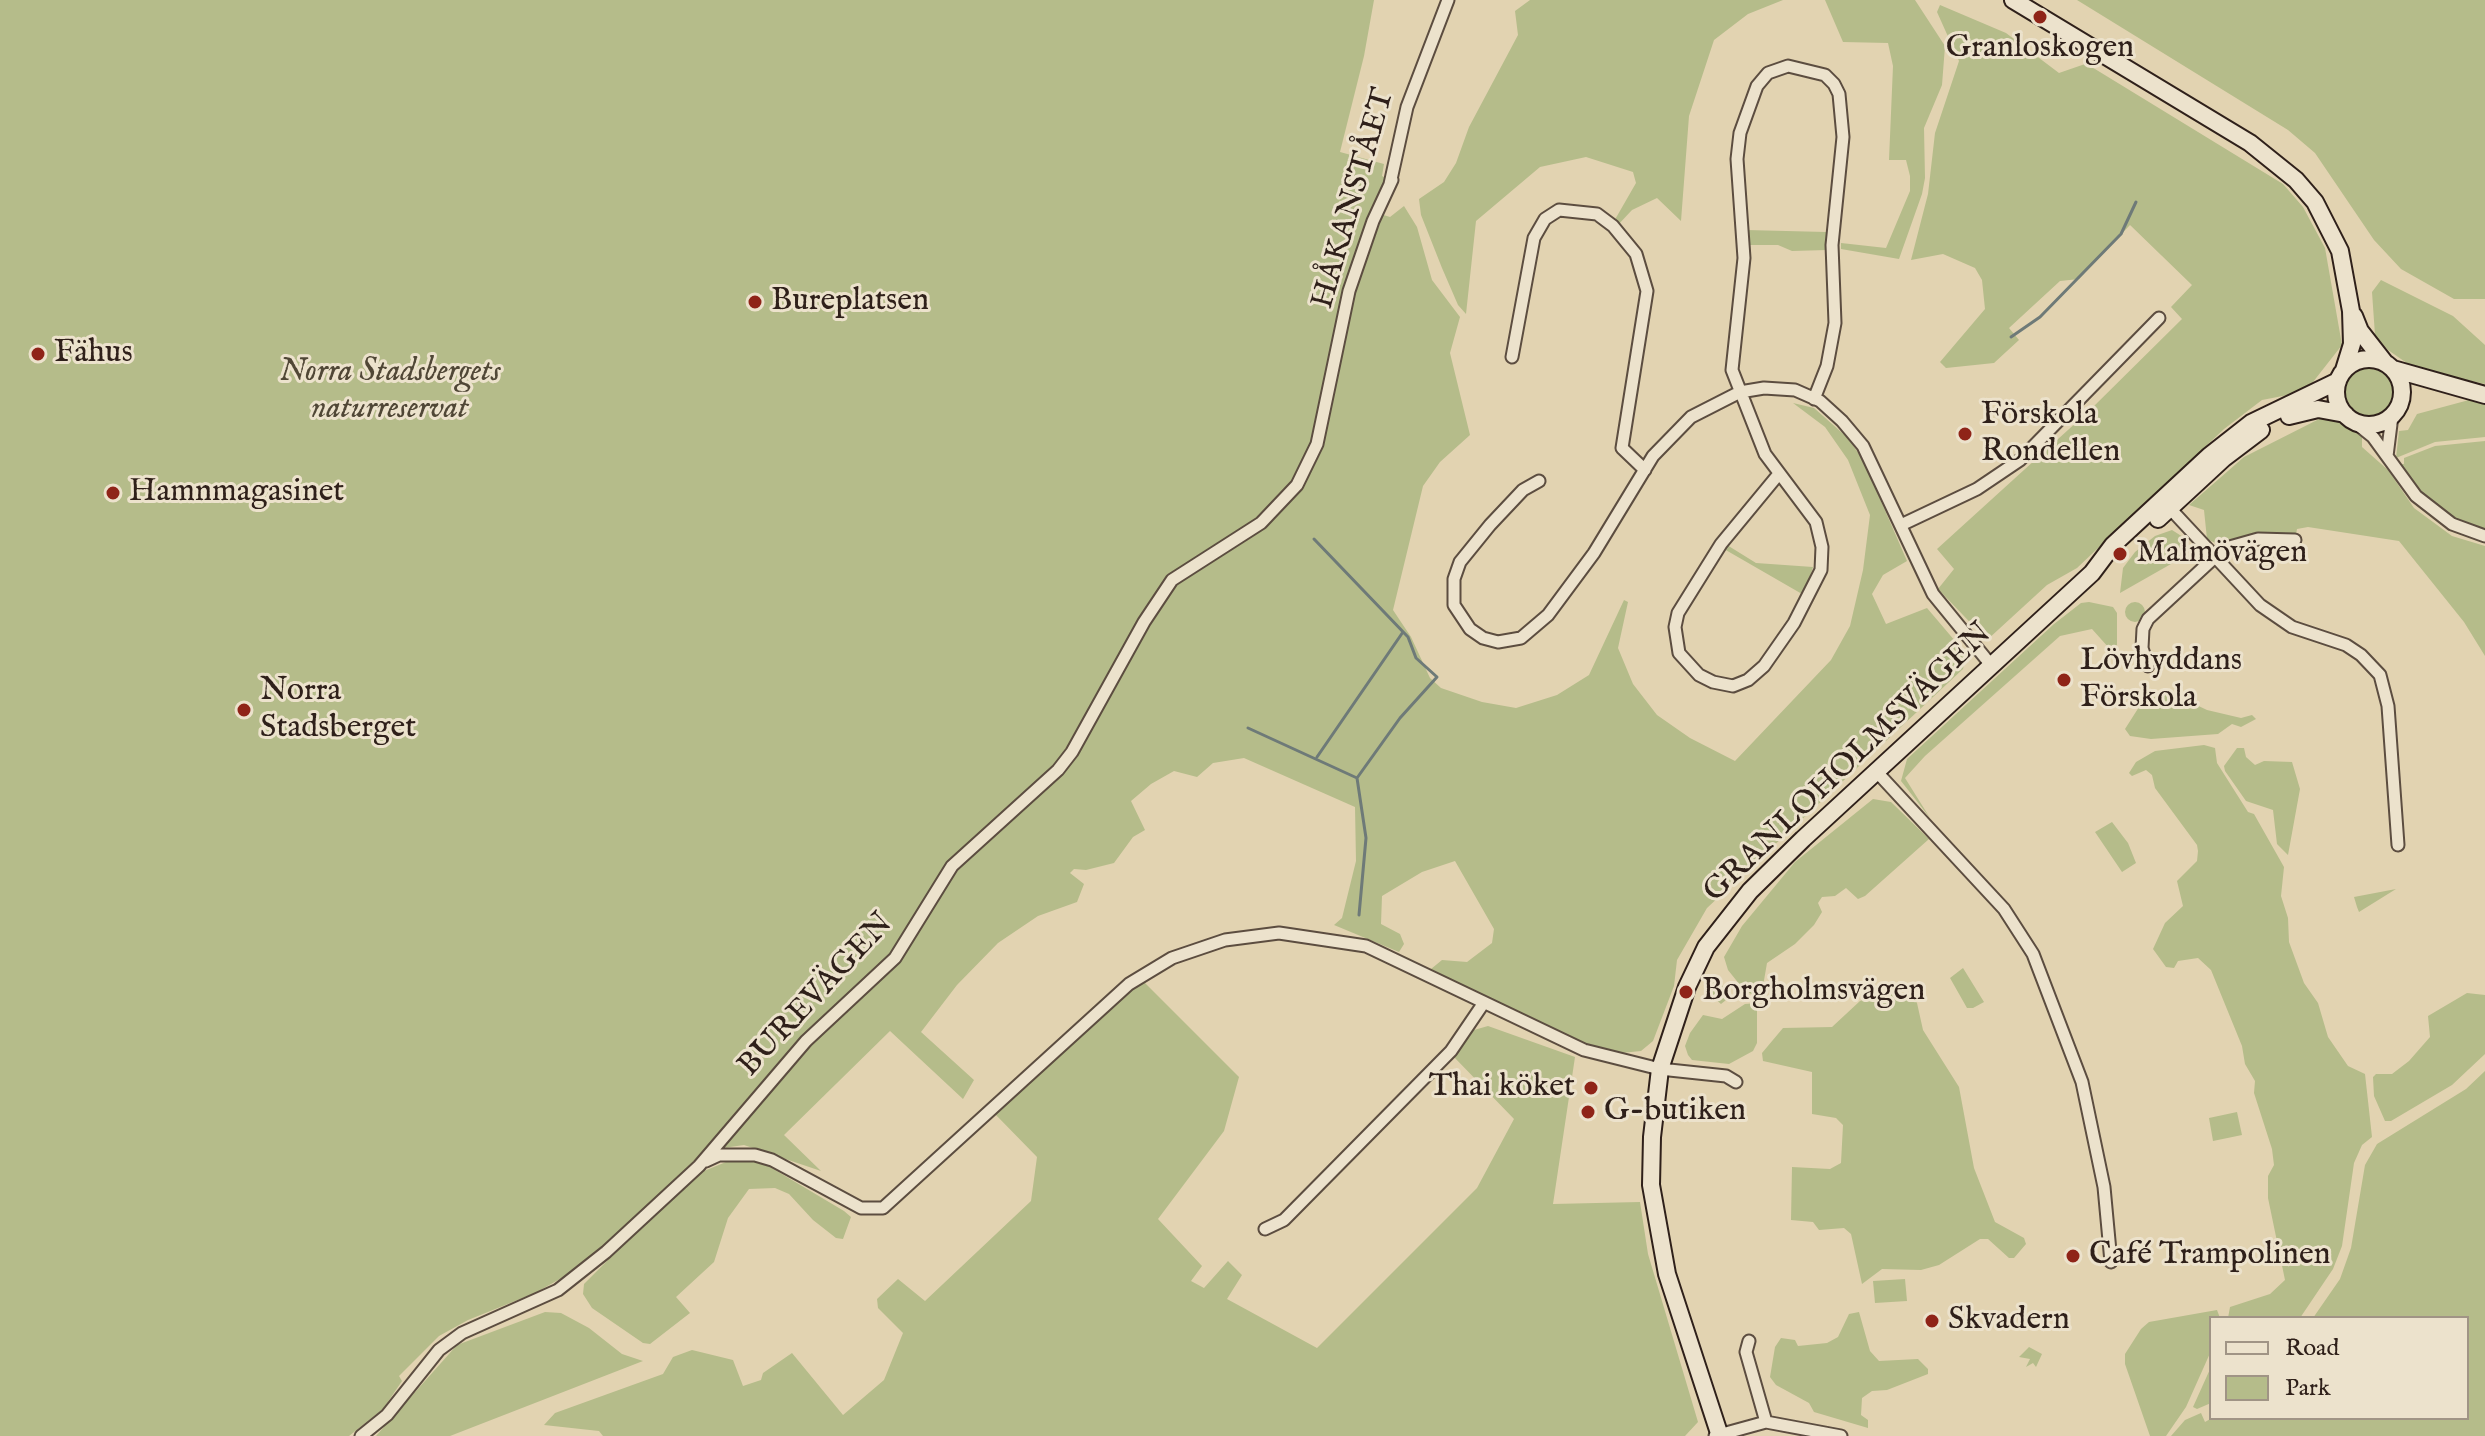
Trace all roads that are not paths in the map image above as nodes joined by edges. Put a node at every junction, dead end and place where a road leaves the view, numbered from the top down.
1 (1448, 0) edge
2 (2013, 0) edge
3 (2351, 311) junction
4 (2159, 318) dead end
5 (1512, 357) dead end
6 (2389, 366) junction
7 (2341, 376) junction
8 (2442, 384) junction
9 (1740, 392) junction
10 (2485, 395) edge
11 (1814, 399) junction
12 (2395, 412) junction
13 (1324, 416) joint
14 (2349, 417) junction
15 (2387, 456) junction
16 (1645, 470) junction
17 (1778, 475) junction
18 (1539, 481) dead end
19 (2166, 503) junction
20 (1901, 525) junction
21 (2485, 536) edge
22 (2295, 540) dead end
23 (2215, 557) junction
24 (1991, 665) junction
25 (2148, 666) dead end
26 (1875, 770) junction
27 (2398, 845) dead end
28 (1483, 1004) junction
29 (1660, 1069) junction
30 (1736, 1082) dead end
31 (699, 1166) junction
32 (1265, 1229) dead end
33 (2111, 1262) dead end
34 (1749, 1341) dead end
35 (1766, 1422) junction
36 (361, 1436) edge
37 (1718, 1436) edge
38 (1841, 1436) edge

1 - 13 street, HÅKANSTÅET
2 - 3 street
3 - 6 street
3 - 7 street
4 - 20 street
5 - 16 street
6 - 7 street
6 - 8 street
6 - 12 street
7 - 14 street
7 - 19 street, GRANLOHOLMSVÄGEN
8 - 10 street
8 - 12 street
9 - 11 street
9 - 11 street
9 - 16 street
9 - 17 street
11 - 20 street
12 - 14 street
12 - 15 street
13 - 31 street, BUREVÄGEN
14 - 15 street
14 - 19 street, GRANLOHOLMSVÄGEN
15 - 21 street
16 - 18 street
17 - 17 street
19 - 23 street
19 - 24 street, GRANLOHOLMSVÄGEN
20 - 24 street
22 - 23 street
23 - 25 street
23 - 27 street
24 - 26 street, GRANLOHOLMSVÄGEN
26 - 29 street, GRANLOHOLMSVÄGEN
26 - 33 street
28 - 29 street
28 - 31 street
28 - 32 street
29 - 30 street
29 - 37 street, GRANLOHOLMSVÄGEN
31 - 36 street, BUREVÄGEN
34 - 35 street
35 - 37 street
35 - 38 street

